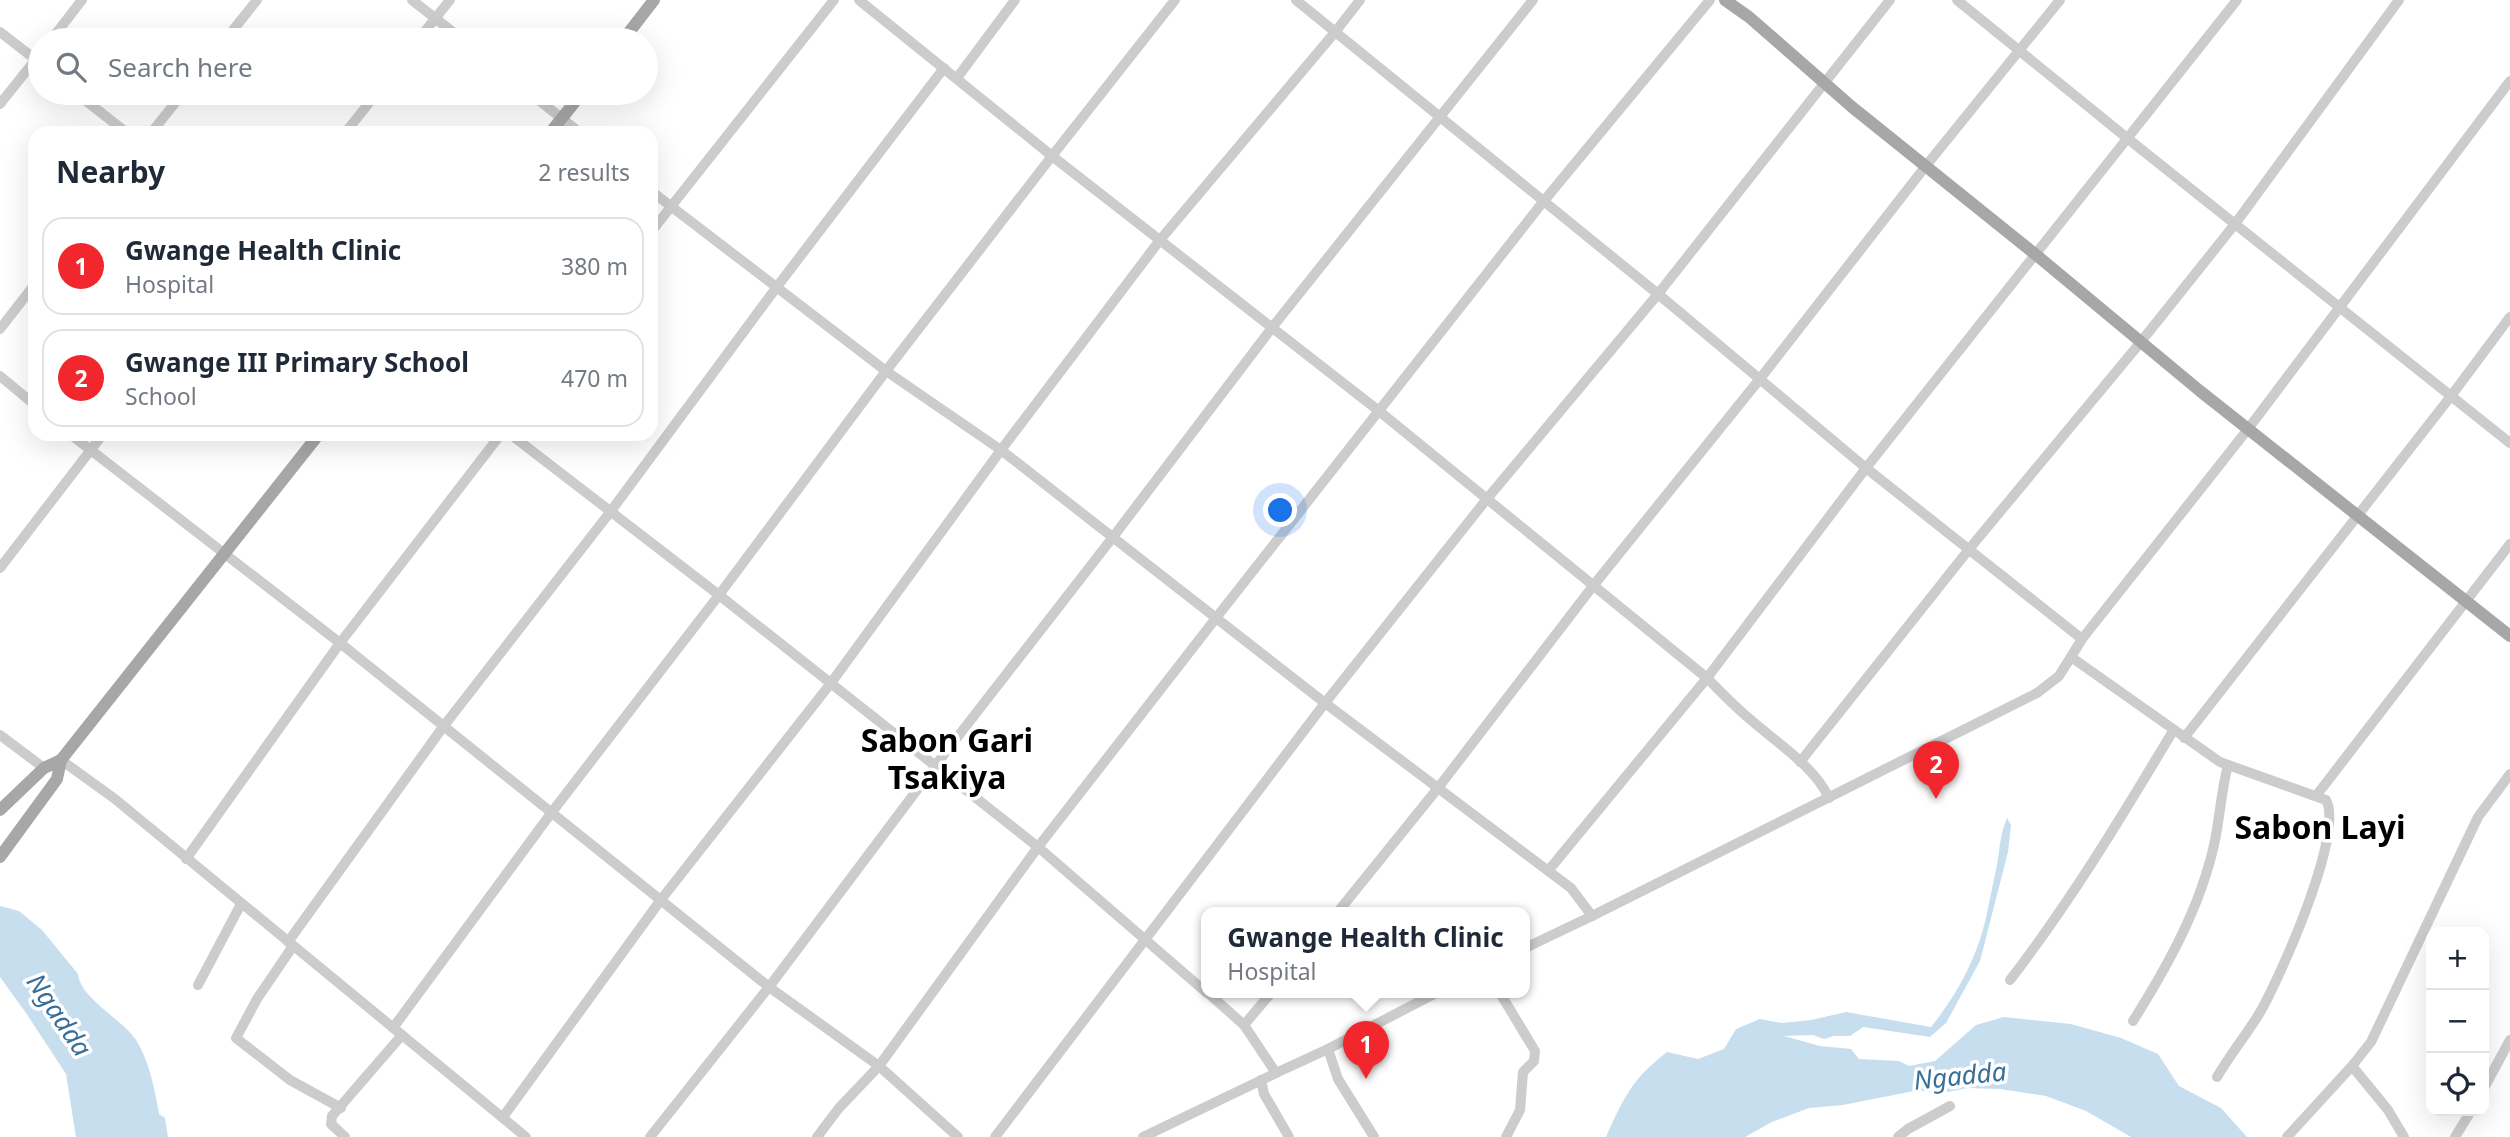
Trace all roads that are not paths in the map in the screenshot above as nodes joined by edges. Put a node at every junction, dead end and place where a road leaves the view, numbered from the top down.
1 (82, 0) edge
2 (257, 0) edge
3 (412, 0) edge
4 (450, 0) edge
5 (654, 0) edge
6 (834, 0) edge
7 (859, 0) edge
8 (1015, 0) edge
9 (1175, 0) edge
10 (1296, 0) edge
11 (1360, 0) edge
12 (1533, 0) edge
13 (1710, 0) edge
14 (1725, 0) edge
15 (1890, 0) edge
16 (1958, 0) edge
17 (2060, 0) edge
18 (2236, 0) edge
19 (2399, 0) edge
20 (435, 18) junction
21 (60, 28) edge
22 (235, 28) edge
23 (427, 28) edge
24 (448, 28) edge
25 (632, 28) edge
26 (1336, 31) junction
27 (0, 32) edge
28 (2019, 49) junction
29 (28, 52) edge
30 (944, 68) junction
31 (28, 72) edge
32 (957, 78) junction
33 (2510, 81) edge
34 (1824, 83) junction
35 (0, 104) edge
36 (91, 105) edge
37 (173, 105) edge
38 (367, 105) edge
39 (545, 105) edge
40 (572, 105) edge
41 (562, 118) junction
42 (1440, 118) junction
43 (118, 126) edge
44 (157, 126) edge
45 (351, 126) edge
46 (556, 126) edge
47 (572, 126) edge
48 (2127, 138) junction
49 (1052, 156) junction
50 (1925, 167) junction
51 (658, 197) edge
52 (1543, 202) junction
53 (670, 206) junction
54 (658, 222) edge
55 (2235, 224) junction
56 (1160, 240) junction
57 (2035, 254) junction
58 (776, 288) junction
59 (28, 293) edge
60 (1658, 294) junction
61 (2339, 307) junction
62 (2510, 317) edge
63 (0, 329) edge
64 (1271, 329) junction
65 (2140, 343) junction
66 (886, 371) junction
67 (0, 376) edge
68 (1759, 380) junction
69 (2451, 396) junction
70 (28, 399) edge
71 (1379, 411) junction
72 (2248, 429) junction
73 (79, 441) edge
74 (97, 441) edge
75 (313, 441) edge
76 (496, 441) edge
77 (519, 441) edge
78 (2510, 443) edge
79 (90, 450) junction
80 (1001, 450) junction
81 (1866, 468) junction
82 (1486, 500) junction
83 (611, 511) junction
84 (2358, 515) junction
85 (1113, 537) junction
86 (2510, 544) edge
87 (1970, 548) junction
88 (225, 555) junction
89 (0, 568) edge
90 (1593, 586) junction
91 (719, 595) junction
92 (2466, 601) junction
93 (1216, 618) junction
94 (2510, 636) edge
95 (2082, 639) junction
96 (340, 643) junction
97 (2071, 657) junction
98 (1707, 678) junction
99 (831, 683) junction
100 (1325, 703) junction
101 (443, 727) junction
102 (2174, 731) junction
103 (0, 735) edge
104 (2184, 738) junction
105 (61, 760) junction
106 (1800, 762) junction
107 (935, 765) junction
108 (2228, 765) junction
109 (44, 768) junction
110 (2510, 774) edge
111 (1438, 788) junction
112 (2316, 796) junction
113 (1829, 798) junction
114 (0, 810) edge
115 (551, 812) junction
116 (1038, 848) junction
117 (0, 857) edge
118 (186, 859) junction
119 (1548, 871) junction
120 (660, 901) junction
121 (241, 904) junction
122 (1342, 907) edge
123 (1592, 916) junction
124 (1146, 940) junction
125 (291, 944) junction
126 (1530, 946) edge
127 (2010, 980) dead end
128 (198, 985) dead end
129 (769, 987) junction
130 (1201, 988) edge
131 (1213, 998) edge
132 (1267, 998) edge
133 (1426, 998) edge
134 (1503, 998) edge
135 (2133, 1021) dead end
136 (1244, 1025) junction
137 (398, 1031) junction
138 (2510, 1040) edge
139 (1328, 1049) junction
140 (879, 1066) junction
141 (2352, 1066) junction
142 (1276, 1073) junction
143 (2217, 1077) dead end
144 (2489, 1079) edge
145 (1261, 1080) junction
146 (1950, 1106) dead end
147 (341, 1108) junction
148 (503, 1116) junction
149 (2468, 1116) edge
150 (345, 1137) edge
151 (526, 1137) edge
152 (650, 1137) edge
153 (817, 1137) edge
154 (958, 1137) edge
155 (995, 1137) edge
156 (1143, 1137) edge
157 (1289, 1137) edge
158 (1374, 1137) edge
159 (1506, 1137) edge
160 (1898, 1137) edge
161 (2287, 1137) edge
162 (2404, 1137) edge
163 (2455, 1137) edge

1 - 21 street
2 - 22 street
3 - 20 street
4 - 20 street
5 - 25 main road
6 - 53 street
7 - 30 street
8 - 32 street
9 - 49 street
10 - 26 street
11 - 26 street
12 - 42 street
13 - 52 street
14 - 34 main road
15 - 34 street
16 - 28 street
17 - 28 street
18 - 48 street
19 - 55 street
20 - 23 street
20 - 24 street
26 - 42 street
26 - 56 street
27 - 29 street
28 - 48 street
28 - 50 street
30 - 32 street
30 - 58 street
31 - 35 street
32 - 49 street
33 - 61 street
34 - 50 main road
34 - 60 street
36 - 43 street
37 - 44 street
38 - 45 street
39 - 41 street
40 - 41 main road
41 - 46 main road
41 - 47 street
42 - 52 street
42 - 64 street
48 - 55 street
48 - 57 street
49 - 56 street
49 - 66 street
50 - 57 main road
50 - 68 street
51 - 53 street
52 - 60 street
52 - 71 street
53 - 54 street
53 - 58 street
55 - 61 street
55 - 65 street
56 - 64 street
56 - 80 street
57 - 65 main road
57 - 81 street
58 - 66 street
58 - 83 street
59 - 63 street
60 - 68 street
60 - 82 street
61 - 69 street
61 - 72 street
62 - 69 street
64 - 71 street
64 - 85 street
65 - 72 main road
65 - 87 street
66 - 80 street
66 - 91 street
67 - 70 street
68 - 81 street
68 - 90 street
69 - 78 street
69 - 84 street
71 - 82 street
71 - 93 street
72 - 84 main road
72 - 95 street
73 - 79 street
74 - 79 street
75 - 88 main road
76 - 96 street
77 - 83 street
79 - 88 street
79 - 89 street
80 - 85 street
80 - 99 street
81 - 87 street
81 - 98 street
82 - 90 street
82 - 100 street
83 - 91 street
83 - 101 street
84 - 92 main road
84 - 104 street
85 - 93 street
85 - 107 street
86 - 92 street
87 - 95 street
87 - 106 street
88 - 96 street
88 - 105 main road
90 - 98 street
90 - 111 street
91 - 99 street
91 - 115 street
92 - 94 main road
92 - 112 street
93 - 100 street
93 - 116 street
95 - 97 street
96 - 101 street
96 - 118 street
97 - 102 street
97 - 113 street
98 - 106 street
98 - 119 street
99 - 107 street
99 - 120 street
100 - 111 street
100 - 124 street
101 - 115 street
101 - 125 street
102 - 104 street
102 - 127 street
103 - 109 street
104 - 108 street
105 - 109 main road
105 - 117 main road
105 - 118 street
106 - 113 street
107 - 116 street
107 - 129 street
108 - 112 street
108 - 135 street
109 - 114 main road
110 - 141 street
111 - 119 street
111 - 122 street
112 - 143 street
113 - 123 street
115 - 120 street
115 - 137 street
116 - 124 street
116 - 140 street
118 - 121 street
119 - 123 street
120 - 129 street
120 - 148 street
121 - 125 street
121 - 128 street
123 - 126 street
124 - 130 street
124 - 155 street
125 - 137 street
125 - 147 street
129 - 140 street
129 - 152 street
131 - 136 street
132 - 136 street
133 - 139 street
134 - 159 street
136 - 142 street
137 - 147 street
137 - 148 street
138 - 144 street
139 - 142 street
139 - 158 street
140 - 153 street
140 - 154 street
141 - 161 street
141 - 162 street
142 - 145 street
145 - 156 street
145 - 157 street
146 - 160 street
147 - 150 street
148 - 151 street
149 - 163 street

